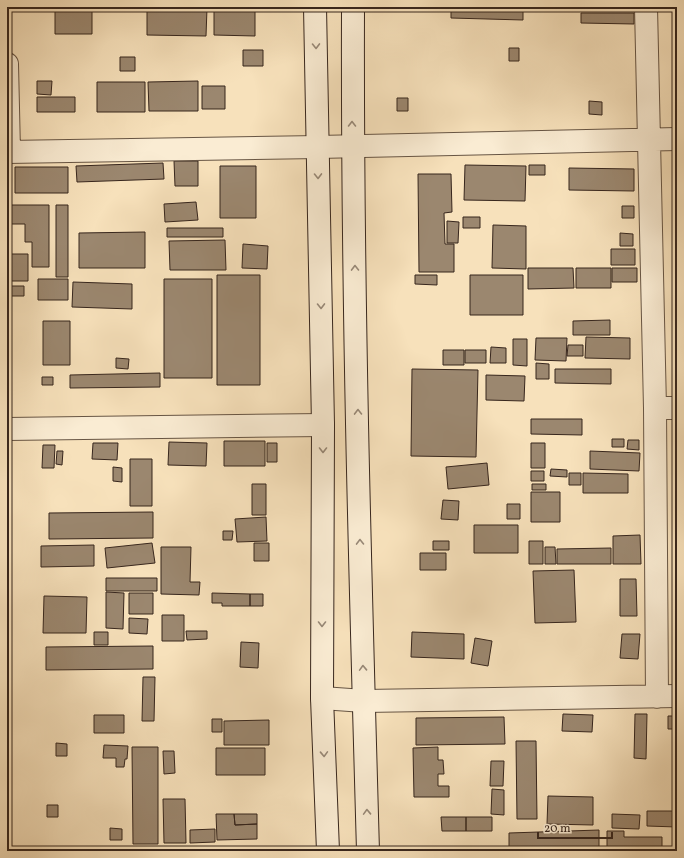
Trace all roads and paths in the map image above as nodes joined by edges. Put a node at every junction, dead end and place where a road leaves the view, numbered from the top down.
1 (316, 7) edge
2 (353, 7) edge
3 (646, 7) edge
4 (7, 64) edge
5 (648, 139) junction
6 (677, 139) edge
7 (352, 146) junction
8 (318, 147) junction
9 (8, 152) edge
10 (654, 408) junction
11 (677, 408) edge
12 (323, 425) junction
13 (7, 428) edge
14 (667, 697) edge
15 (322, 698) junction
16 (364, 701) junction
17 (328, 851) edge
18 (368, 851) edge

1 -> 8 street
7 -> 2 street
3 - 5 street
4 - 9 street
5 - 6 street
5 - 7 street
5 - 10 street
7 - 8 street
16 -> 7 street
8 - 9 street
8 -> 12 street
10 - 11 street
10 - 14 street
12 - 13 street
12 -> 15 street
14 - 16 street
15 - 16 street
15 -> 17 street
18 -> 16 street

